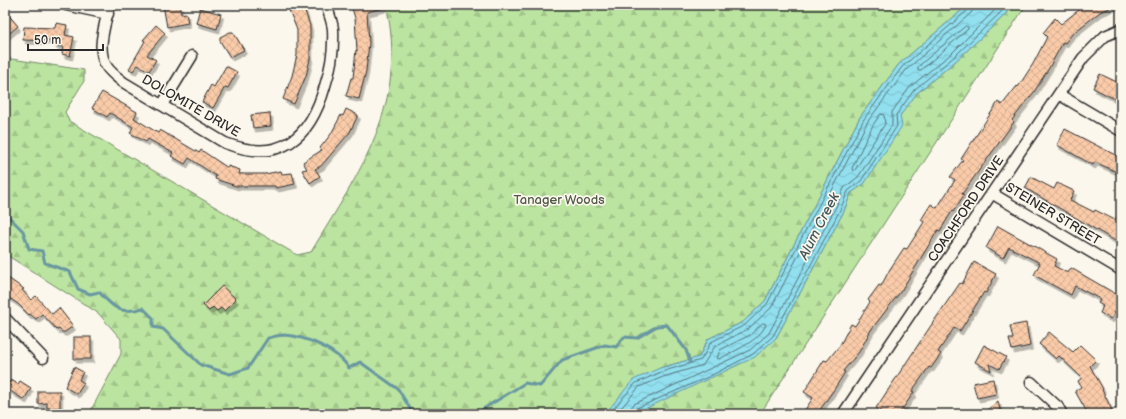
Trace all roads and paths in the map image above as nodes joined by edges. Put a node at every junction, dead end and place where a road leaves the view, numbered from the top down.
1 (66, 5) edge
2 (326, 5) edge
3 (108, 10) edge
4 (1121, 29) edge
5 (192, 56) dead end
6 (1060, 95) junction
7 (162, 105) junction
8 (1121, 131) edge
9 (993, 194) junction
10 (1121, 270) edge
11 (5, 318) edge
12 (43, 358) dead end
13 (1031, 382) dead end
14 (843, 414) edge
15 (1062, 414) edge

1 - 3 street
2 - 7 street, DOLOMITE DRIVE
3 - 7 street, DOLOMITE DRIVE
4 - 6 street, COACHFORD DRIVE
5 - 7 street
6 - 8 street
6 - 9 street, COACHFORD DRIVE
9 - 10 street, STEINER STREET
9 - 14 street, COACHFORD DRIVE
11 - 12 street
13 - 15 street

